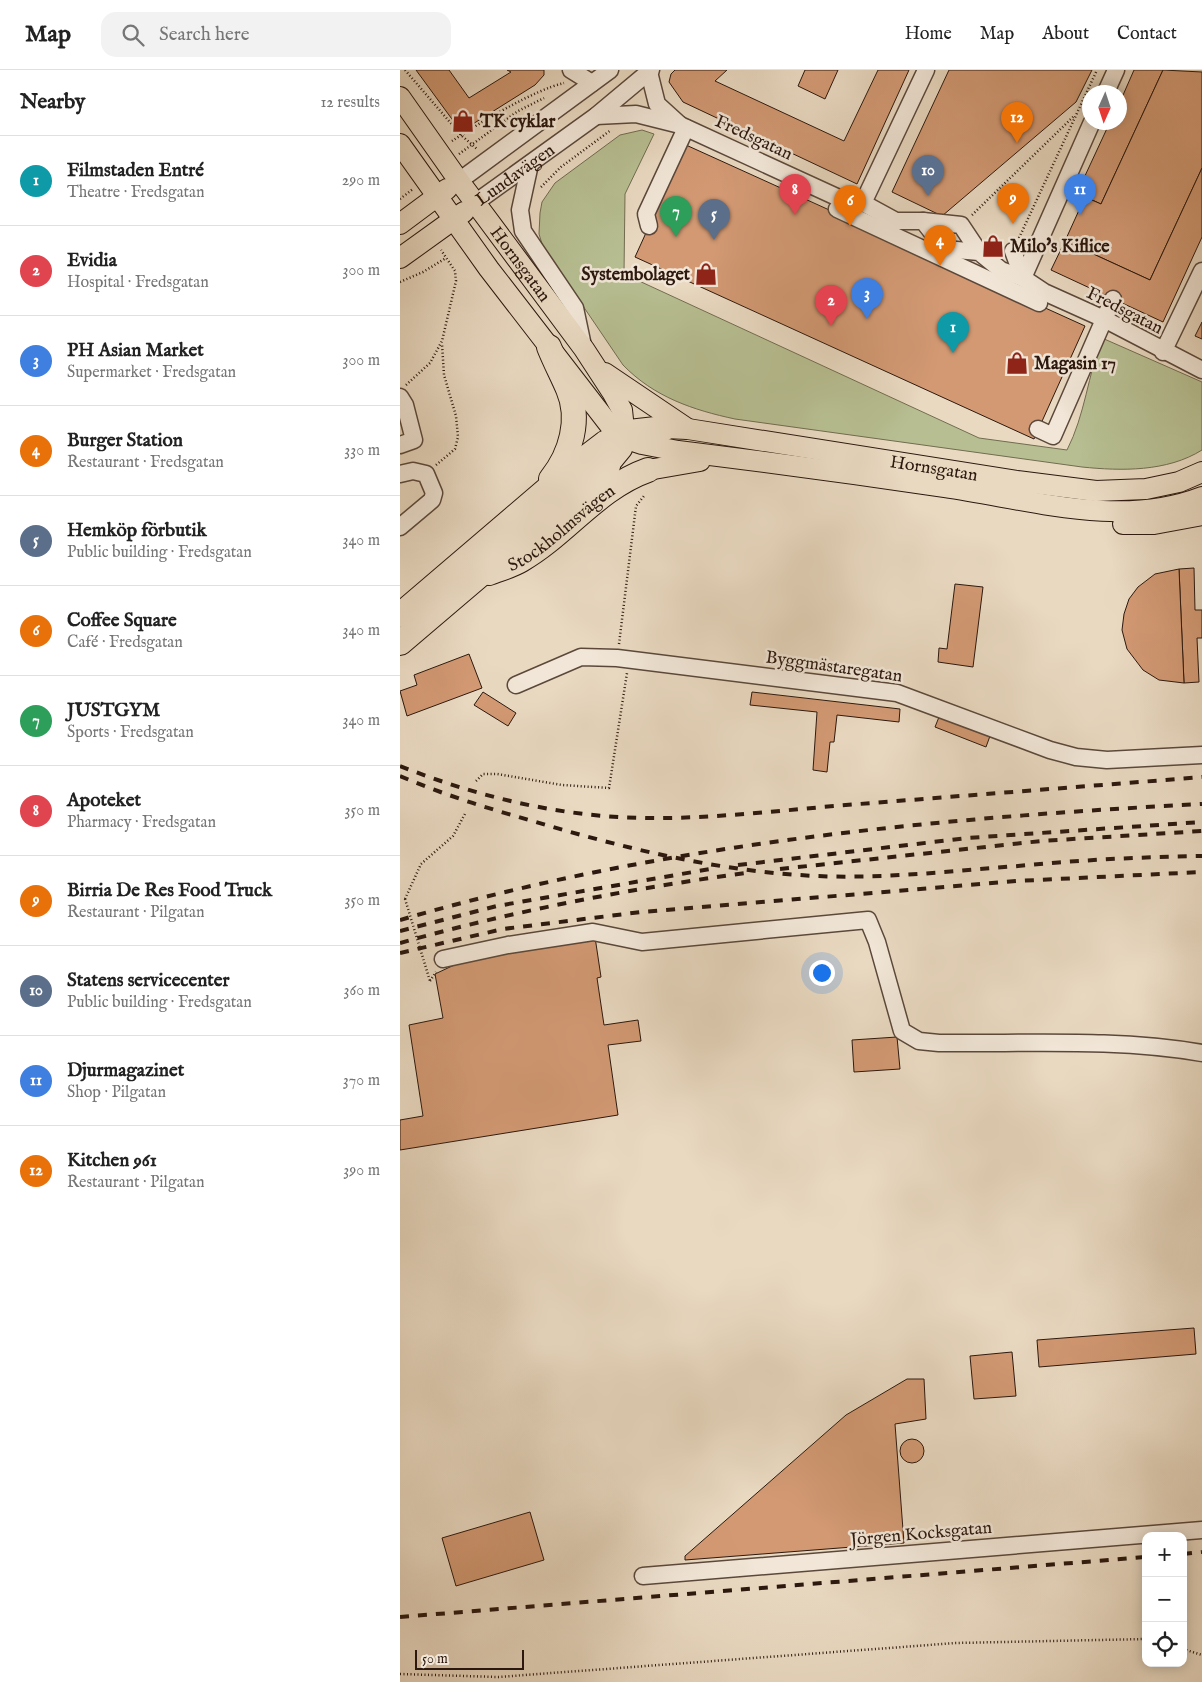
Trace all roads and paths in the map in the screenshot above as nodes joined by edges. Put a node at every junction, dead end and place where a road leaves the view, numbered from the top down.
1 (405, 70) edge
2 (610, 70) edge
3 (926, 70) edge
4 (1097, 70) edge
5 (1116, 70) edge
6 (650, 71) edge
7 (583, 77) edge
8 (1109, 85) edge
9 (400, 97) edge
10 (1076, 115) junction
11 (596, 116) junction
12 (683, 126) junction
13 (613, 129) dead end
14 (1088, 130) edge
15 (461, 135) junction
16 (400, 144) edge
17 (438, 151) junction
18 (461, 153) dead end
19 (530, 164) junction
20 (459, 181) junction
21 (400, 192) edge
22 (538, 192) dead end
23 (436, 197) junction
24 (401, 198) edge
25 (475, 203) junction
26 (863, 203) junction
27 (837, 209) dead end
28 (453, 220) junction
29 (923, 221) junction
30 (400, 224) edge
31 (650, 226) dead end
32 (961, 226) junction
33 (1013, 251) joint
34 (979, 252) junction
35 (400, 258) edge
36 (1202, 271) edge
37 (1023, 278) junction
38 (400, 282) edge
39 (1048, 282) dead end
40 (1113, 299) dead end
41 (1039, 303) dead end
42 (1104, 319) junction
43 (442, 341) junction
44 (549, 347) junction
45 (584, 349) junction
46 (1163, 352) junction
47 (597, 368) junction
48 (1202, 370) edge
49 (400, 390) edge
50 (400, 397) edge
51 (665, 428) joint
52 (688, 429) junction
53 (1038, 429) dead end
54 (623, 436) junction
55 (400, 445) edge
56 (728, 457) junction
57 (608, 466) joint
58 (648, 470) joint
59 (1200, 472) edge
60 (400, 474) edge
61 (426, 474) junction
62 (997, 495) junction
63 (644, 496) dead end
64 (1202, 497) edge
65 (528, 504) junction
66 (1202, 515) edge
67 (400, 527) edge
68 (471, 581) junction
69 (400, 615) edge
70 (400, 644) edge
71 (623, 658) junction
72 (516, 684) dead end
73 (1202, 755) edge
74 (476, 781) dead end
75 (466, 812) dead end
76 (443, 959) dead end
77 (430, 981) dead end
78 (1202, 1053) edge
79 (1202, 1530) edge
80 (643, 1576) dead end
81 (1142, 1639) edge
82 (1187, 1650) edge
83 (1202, 1655) edge
84 (400, 1674) edge

1 - 15 path
2 - 7 street, Lundavägen
3 - 26 street
4 - 10 path
5 - 8 street
6 - 11 street, Lundavägen
6 - 12 street, Fredsgatan
7 - 15 path
7 - 20 street, Lundavägen
9 - 17 main road, Hornsgatan
10 - 32 path
10 - 33 path
11 - 12 street, Fredsgatan
11 - 19 street, Lundavägen
12 - 26 street, Fredsgatan
12 - 31 street
13 - 22 path
14 - 37 street
15 - 17 path
15 - 18 path
16 - 23 main road, Hornsgatan
17 - 20 main road, Hornsgatan
19 - 25 street, Lundavägen
19 - 45 street
20 - 23 main road, Lundavägen
20 - 25 main road, Hornsgatan
21 - 24 path
23 - 28 main road, Hornsgatan
23 - 30 main road, Lundavägen
25 - 28 main road, Lundavägen
25 - 45 main road, Hornsgatan
26 - 29 street, Fredsgatan
27 - 41 street
28 - 35 main road, Lundavägen
28 - 44 main road, Hornsgatan
29 - 32 street, Fredsgatan
29 - 34 street
32 - 34 street, Fredsgatan
33 - 37 street
34 - 37 street, Fredsgatan
36 - 46 street
37 - 39 street
37 - 42 street, Fredsgatan
38 - 43 path
40 - 42 street
42 - 46 street, Fredsgatan
42 - 53 street
43 - 49 path
43 - 61 path
44 - 54 main road, Hornsgatan
44 - 65 highway
45 - 47 main road, Hornsgatan
46 - 48 street, Fredsgatan
47 - 52 main road
47 - 54 main road, Hornsgatan
50 - 55 street
51 - 52 main road, Hornsgatan
51 - 54 highway
52 - 59 main road, Hornsgatan
54 - 56 main road, Hornsgatan
54 - 57 main road
54 - 65 highway
56 - 58 main road, Hornsgatan
56 - 62 main road, Hornsgatan
57 - 68 highway, Stockholmsvägen
58 - 68 highway, Stockholmsvägen
60 - 61 street
61 - 67 street
62 - 64 main road, Hornsgatan
62 - 66 main road
63 - 71 path
65 - 69 highway, Stockholmsvägen
68 - 70 highway, Stockholmsvägen
71 - 72 street, Byggmästaregatan
71 - 73 street, Byggmästaregatan
71 - 74 path
75 - 77 path, bridge
76 - 78 street
79 - 80 street, Jörgen Kocksgatan
81 - 84 path
82 - 83 path

